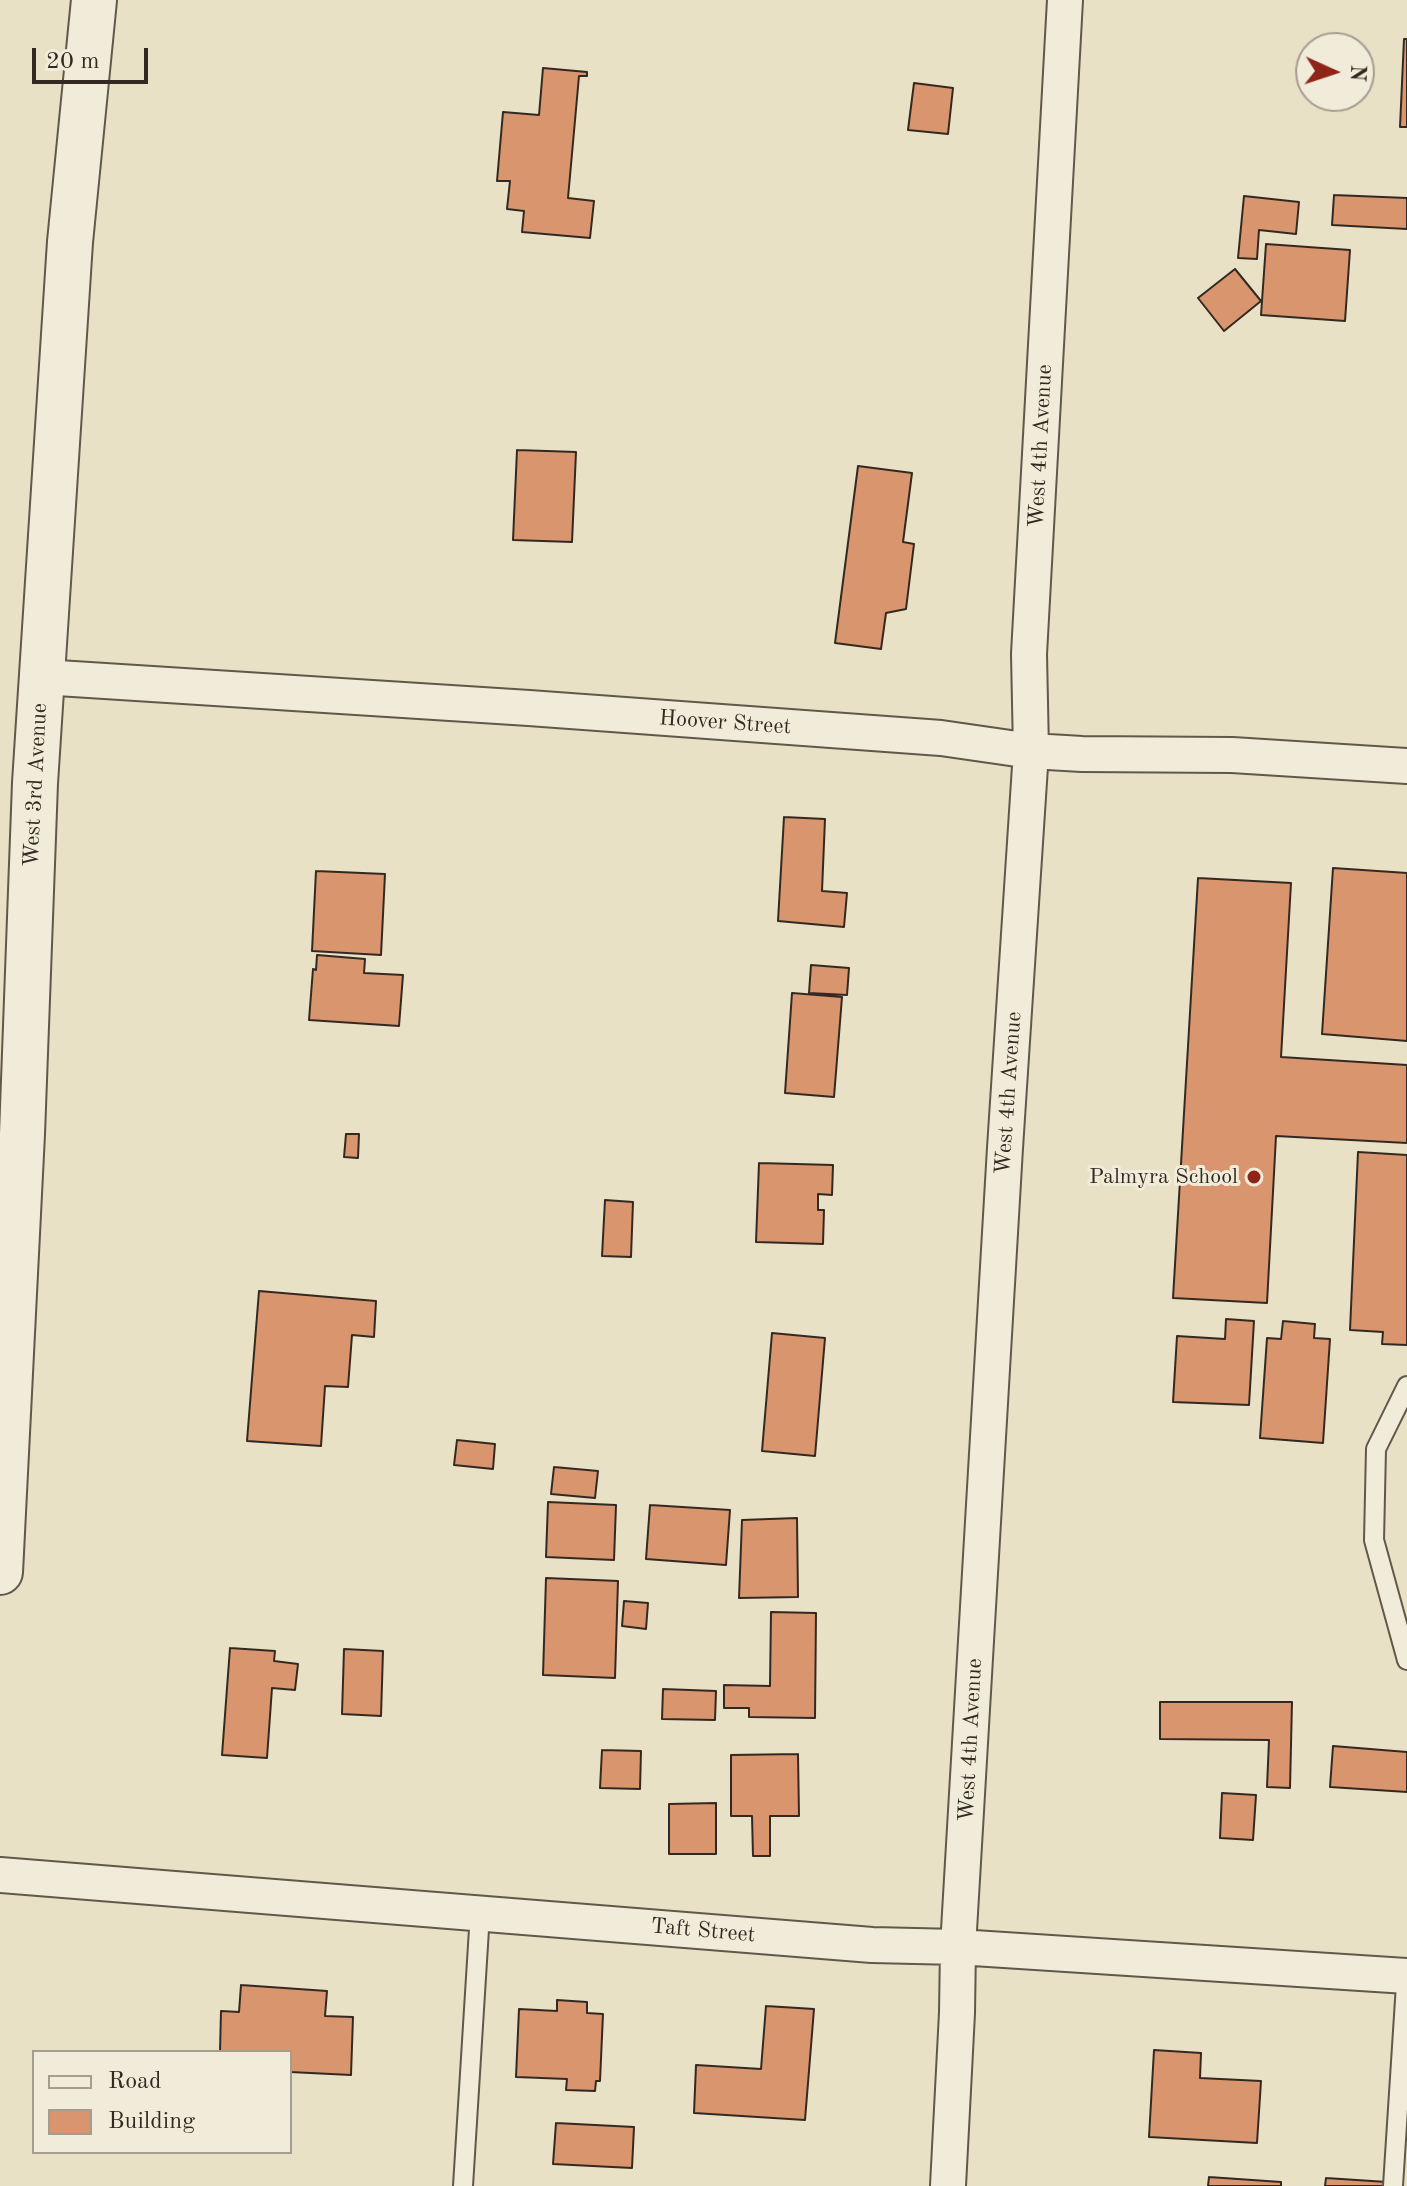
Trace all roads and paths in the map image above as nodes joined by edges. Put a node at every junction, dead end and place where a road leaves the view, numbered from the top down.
1 (94, 0) edge
2 (1065, 0) edge
3 (42, 677) junction
4 (1031, 751) junction
5 (1407, 766) edge
6 (1407, 1386) edge
7 (0, 1572) edge
8 (1407, 1660) edge
9 (0, 1875) edge
10 (480, 1913) junction
11 (958, 1947) junction
12 (1407, 1969) edge
13 (1407, 1976) edge
14 (463, 2186) edge
15 (948, 2186) edge
16 (1393, 2186) edge

1 - 3 street, West 3rd Avenue
2 - 4 street, West 4th Avenue
3 - 4 street, Hoover Street
3 - 7 street, West 3rd Avenue
4 - 5 street, Hoover Street
4 - 11 street, West 4th Avenue
6 - 8 lane
9 - 10 street, Taft Street
10 - 11 street, Taft Street
10 - 14 lane
11 - 13 street, Taft Street
11 - 15 street, West 4th Avenue
12 - 13 lane
13 - 16 lane

